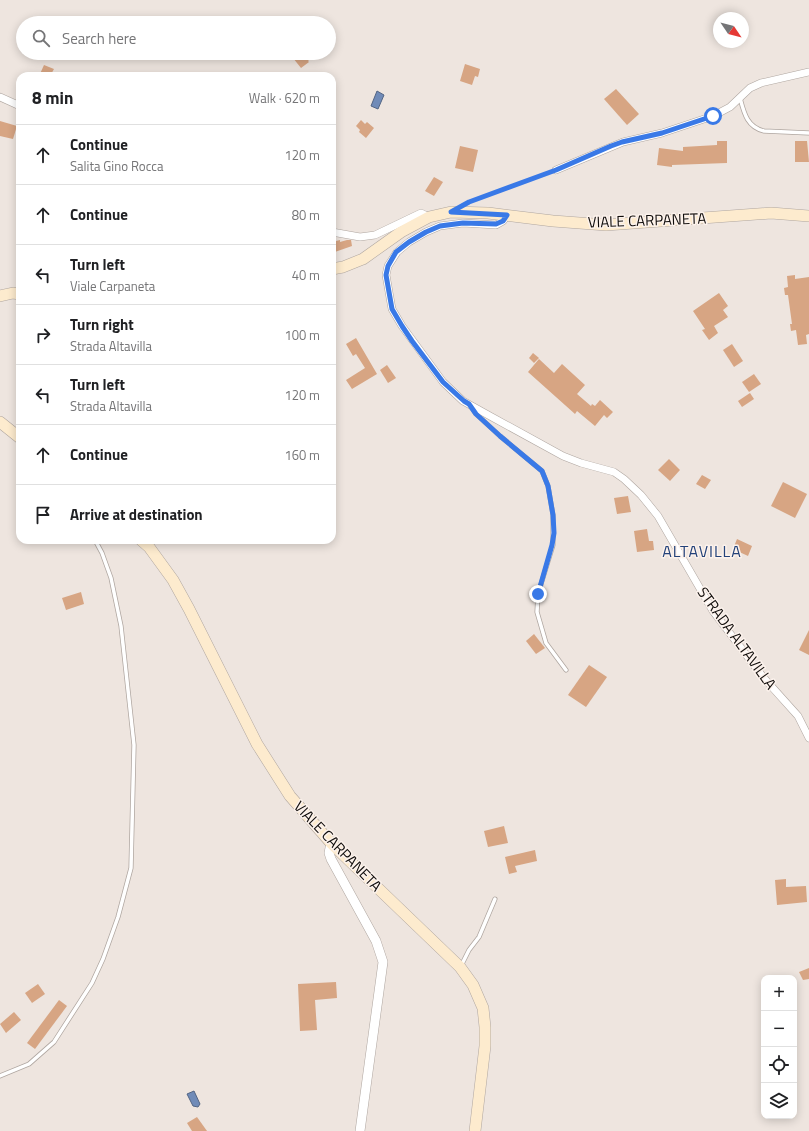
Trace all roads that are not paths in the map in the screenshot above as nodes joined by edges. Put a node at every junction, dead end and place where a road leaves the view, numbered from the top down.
1 (809, 72) edge
2 (0, 97) edge
3 (740, 97) junction
4 (16, 104) edge
5 (809, 133) edge
6 (556, 170) road end
7 (507, 215) junction
8 (809, 216) edge
9 (429, 217) junction
10 (336, 233) edge
11 (336, 268) edge
12 (16, 294) edge
13 (0, 296) edge
14 (469, 404) junction
15 (0, 422) edge
16 (16, 435) edge
17 (97, 544) edge
18 (146, 544) edge
19 (566, 670) dead end
20 (809, 738) edge
21 (331, 844) junction
22 (494, 899) dead end
23 (460, 967) junction
24 (0, 1076) edge
25 (360, 1131) edge
26 (475, 1131) edge

1 - 3 street
2 - 4 street
3 - 5 lane
3 - 6 street
7 - 8 main road, VIALE CARPANETA
7 - 9 main road, VIALE CARPANETA
7 - 14 street, STRADA ALTAVILLA
9 - 10 street
9 - 11 main road, VIALE CARPANETA
12 - 13 main road
14 - 19 lane
14 - 20 street, STRADA ALTAVILLA
15 - 16 main road
17 - 24 lane
18 - 21 main road, VIALE CARPANETA
21 - 23 main road, VIALE CARPANETA
21 - 25 street
22 - 23 lane
23 - 26 main road, VIALE CARPANETA

